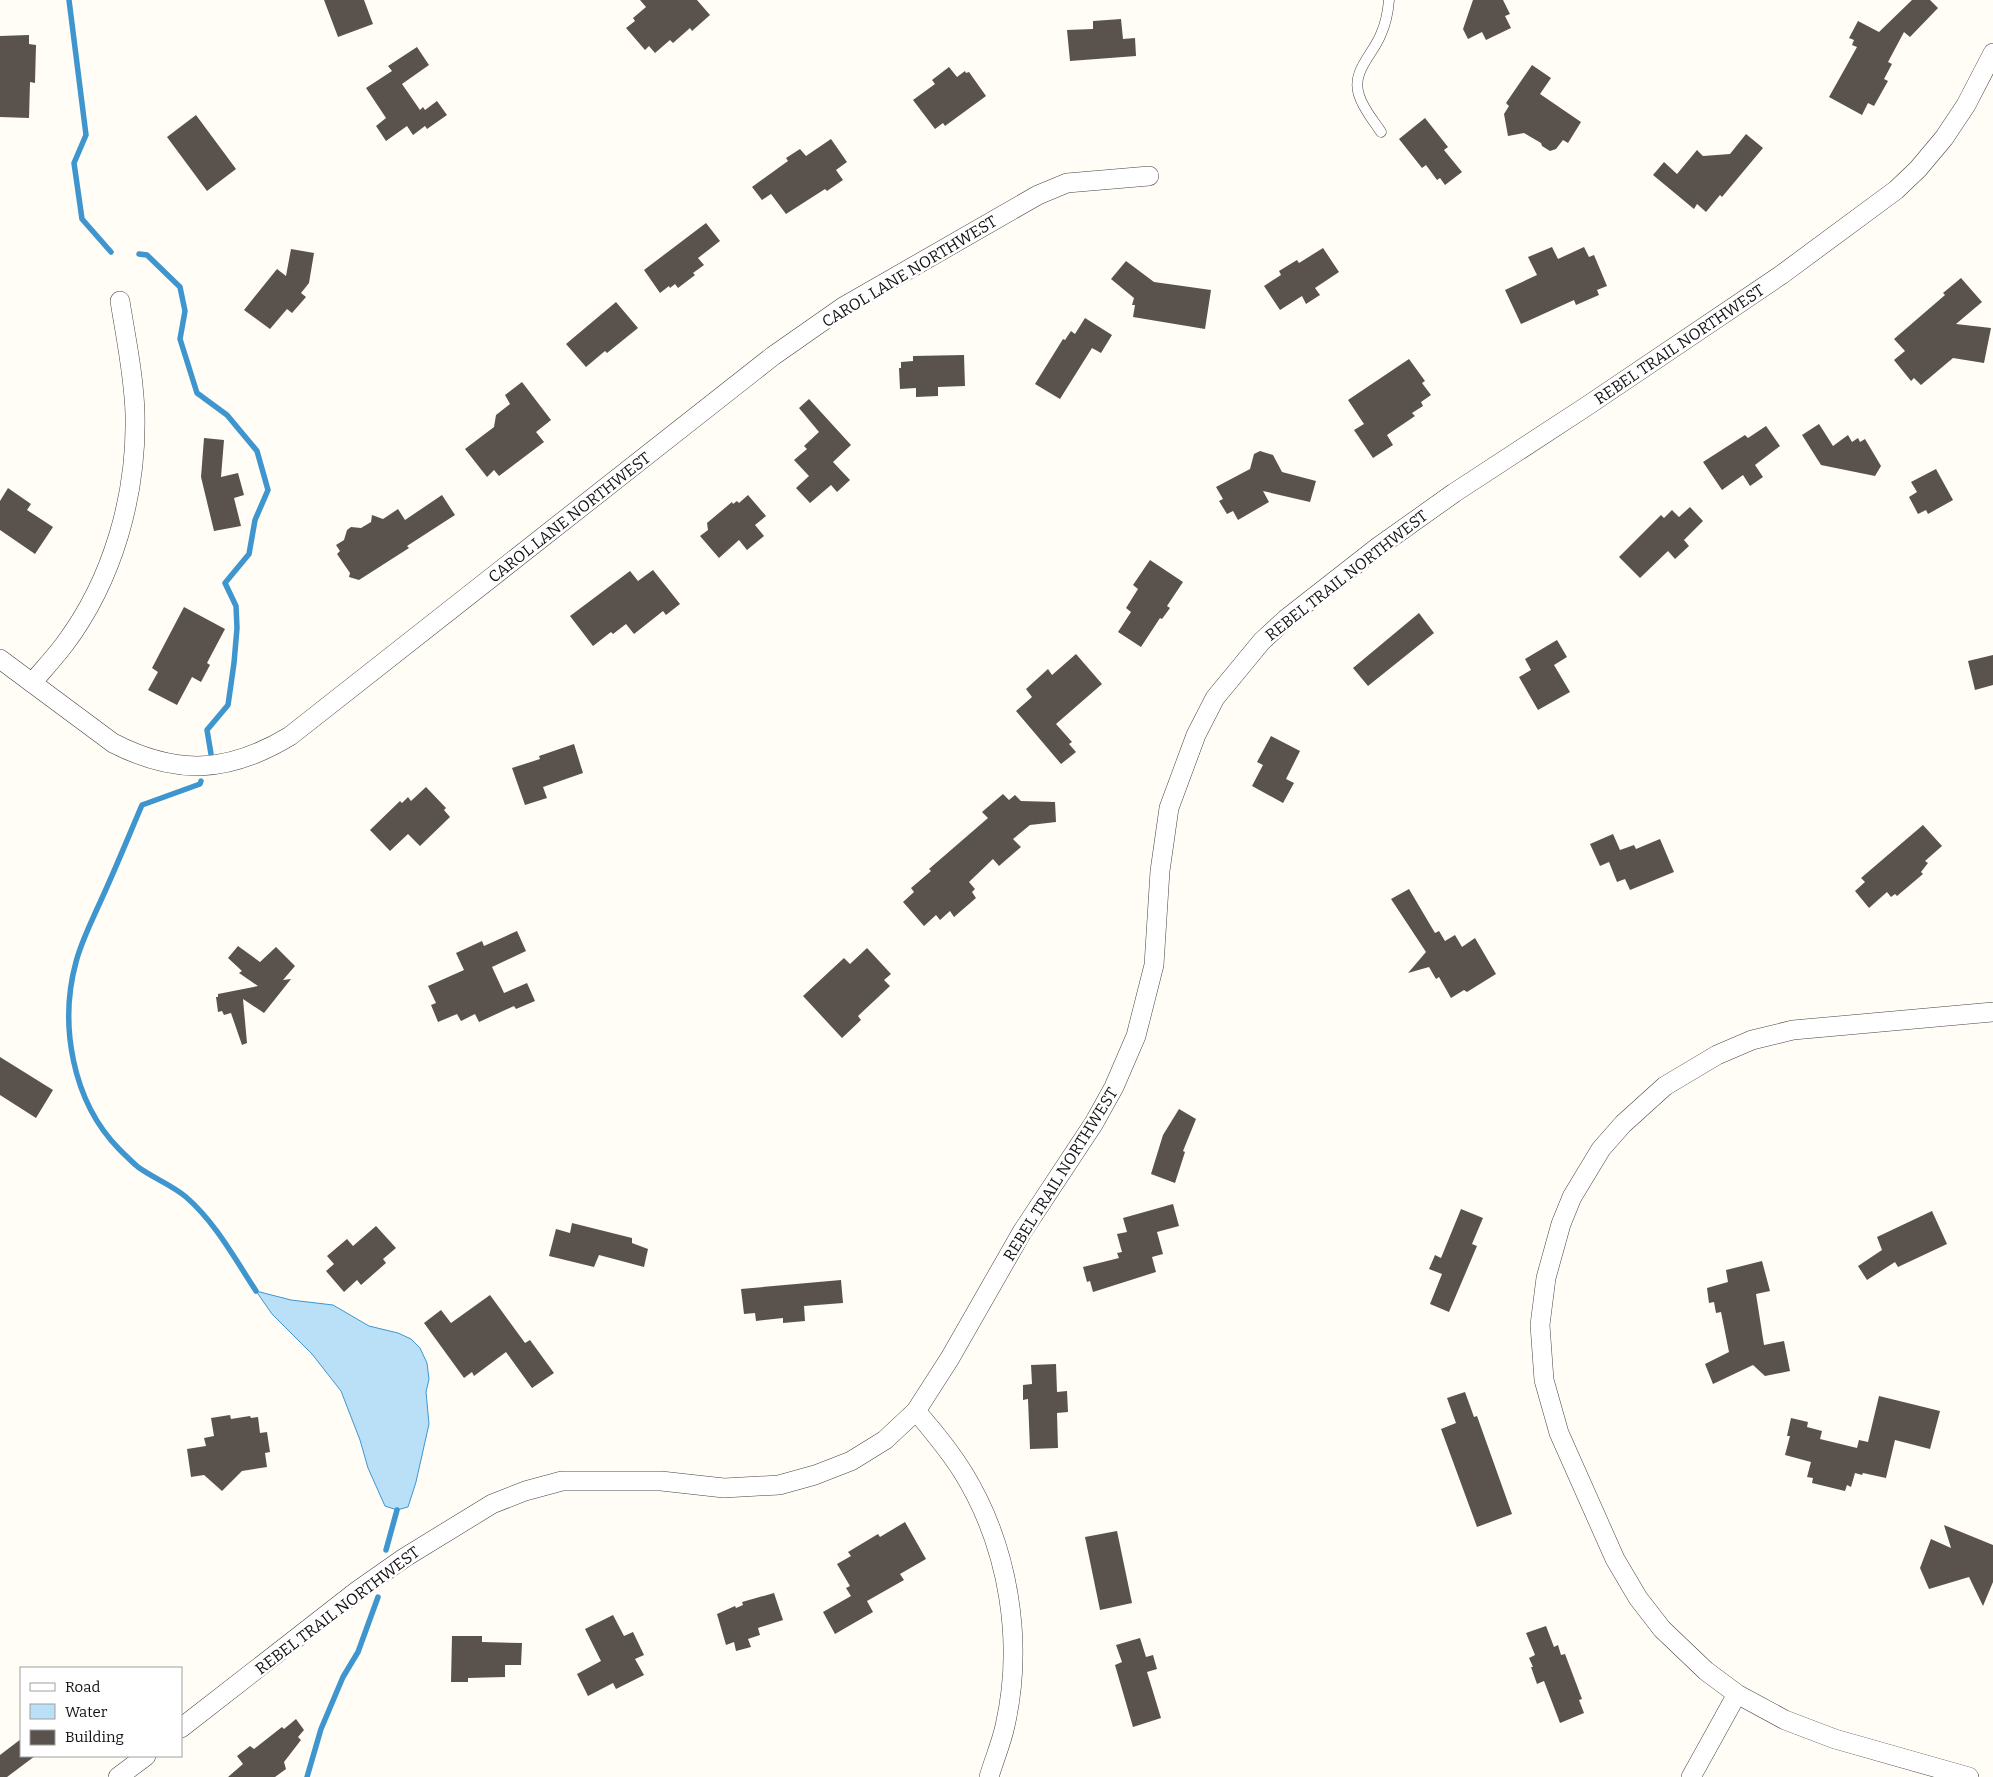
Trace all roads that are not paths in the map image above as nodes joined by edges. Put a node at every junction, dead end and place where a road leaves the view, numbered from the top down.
1 (1389, 0) edge
2 (1993, 53) edge
3 (1381, 132) dead end
4 (1149, 176) dead end
5 (120, 302) dead end
6 (0, 659) edge
7 (32, 683) junction
8 (1993, 1012) edge
9 (916, 1411) junction
10 (1737, 1694) junction
11 (182, 1727) edge
12 (145, 1757) edge
13 (118, 1777) edge
14 (989, 1777) edge
15 (1691, 1777) edge
16 (1968, 1777) edge

1 - 3 lane
2 - 9 street, REBEL TRAIL NORTHWEST
4 - 7 street, CAROL LANE NORTHWEST
5 - 7 street
6 - 7 street, CAROL LANE NORTHWEST
8 - 10 street
9 - 11 street, REBEL TRAIL NORTHWEST
9 - 14 street
10 - 15 street
10 - 16 street
12 - 13 street

